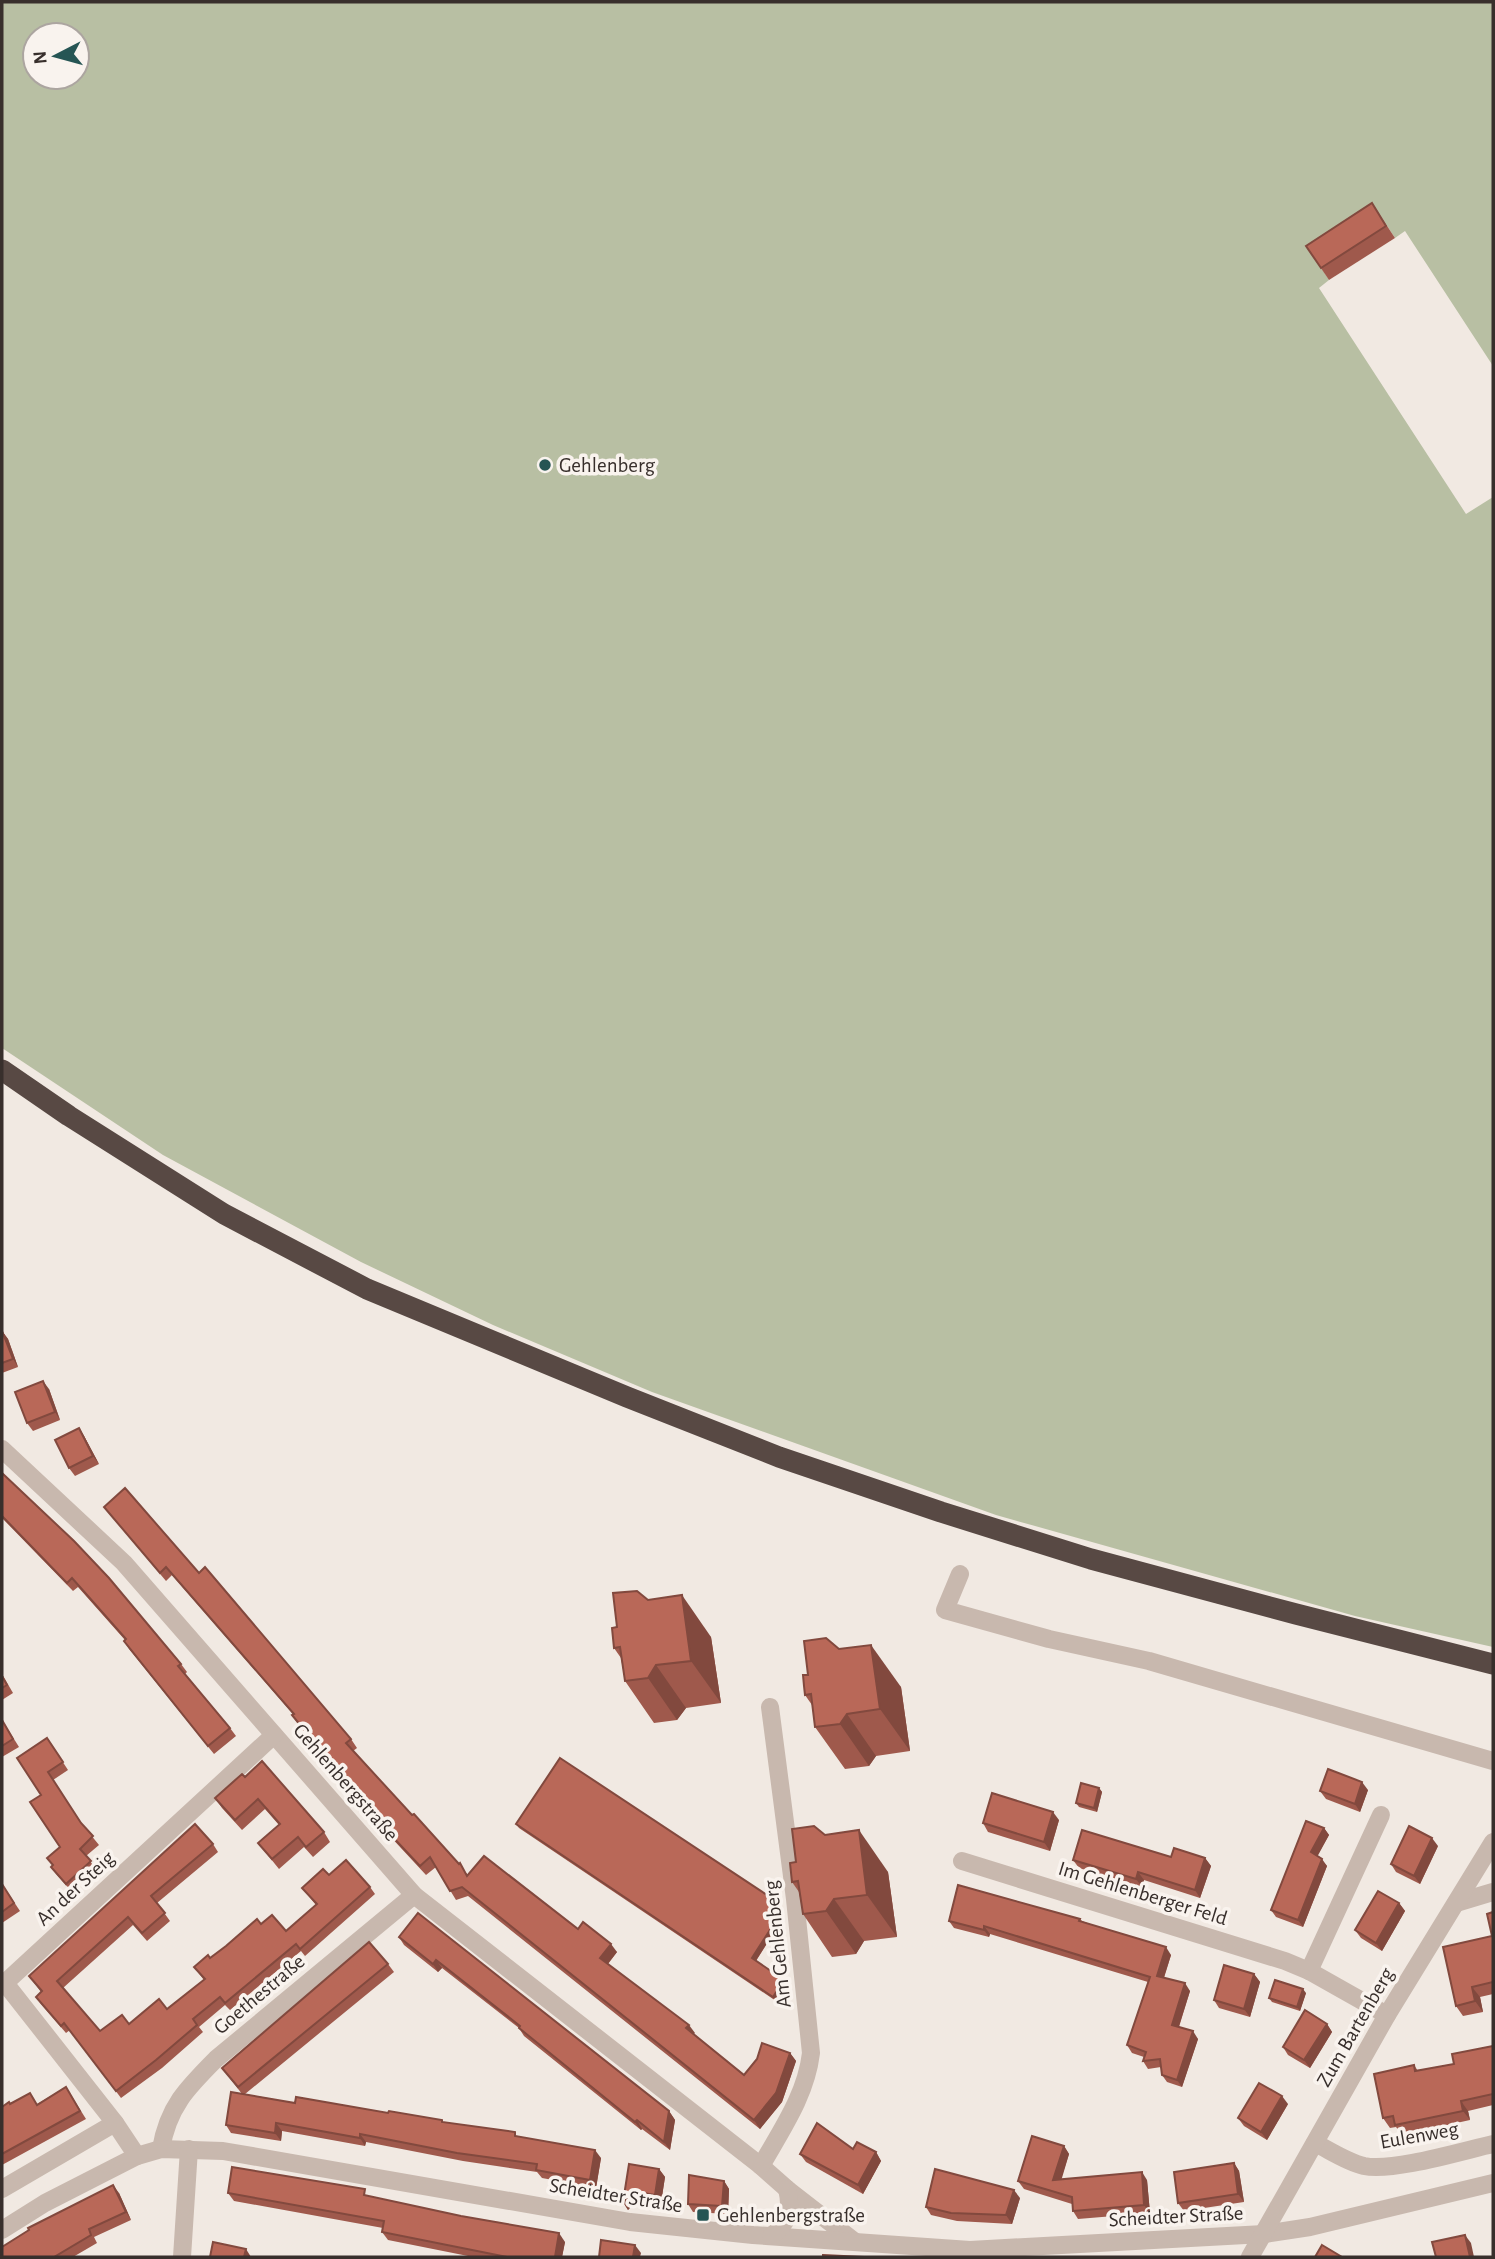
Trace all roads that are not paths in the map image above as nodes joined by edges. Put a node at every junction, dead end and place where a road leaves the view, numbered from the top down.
1 (2, 1070) edge
2 (2, 1449) edge
3 (960, 1574) dead end
4 (1493, 1664) edge
5 (770, 1707) dead end
6 (274, 1735) junction
7 (1493, 1762) edge
8 (1381, 1815) dead end
9 (1492, 1844) edge
10 (962, 1861) dead end
11 (1493, 1892) edge
12 (414, 1895) junction
13 (1456, 1903) junction
14 (1309, 1971) junction
15 (1387, 2015) junction
16 (115, 2123) junction
17 (1315, 2143) junction
18 (1493, 2144) edge
19 (162, 2149) junction
20 (189, 2149) junction
21 (138, 2156) junction
22 (761, 2166) junction
23 (1493, 2183) edge
24 (2, 2189) edge
25 (787, 2189) junction
26 (2, 2230) edge
27 (1264, 2234) junction
28 (771, 2236) junction
29 (854, 2241) junction
30 (182, 2257) edge
31 (1250, 2257) edge

1 - 4 highway
2 - 6 street, Gehlenbergstraße
3 - 7 street
5 - 22 street, Am Gehlenberg
6 - 12 street, Gehlenbergstraße
6 - 16 street, An der Steig
8 - 14 street
9 - 13 street, Zum Bartenberg
10 - 14 street, Im Gehlenberger Feld
11 - 13 street
12 - 19 street, Goethestraße
12 - 22 street, Gehlenbergstraße
13 - 15 street, Zum Bartenberg
14 - 15 street, Im Gehlenberger Feld
15 - 17 street, Zum Bartenberg
16 - 21 street, An der Steig
16 - 24 street
17 - 18 street, Eulenweg
17 - 27 street, Zum Bartenberg
19 - 20 street, Scheidter Straße
19 - 21 street, Scheidter Straße
20 - 28 street, Scheidter Straße
20 - 30 street
21 - 26 street, Scheidter Straße
22 - 25 street, Gehlenbergstraße
23 - 27 street, Scheidter Straße
25 - 28 street
25 - 29 street, Gehlenbergstraße
27 - 29 street, Scheidter Straße
27 - 31 street, Zum Bartenberg
28 - 29 street, Scheidter Straße

